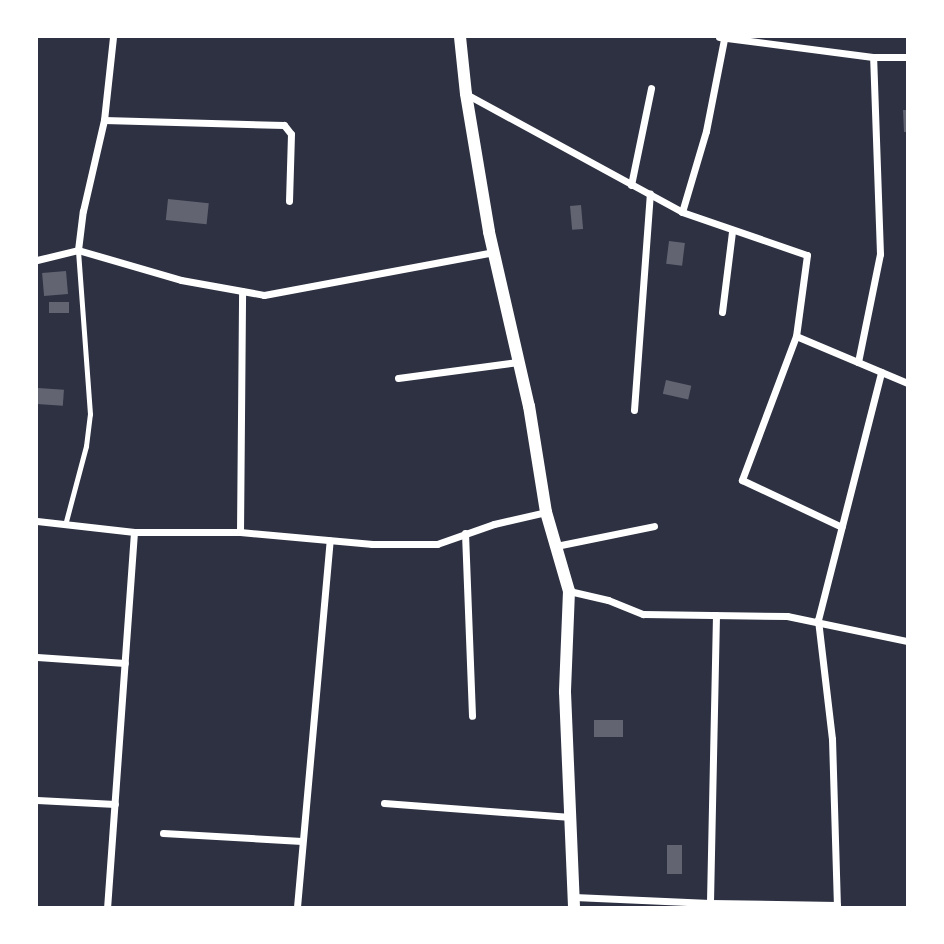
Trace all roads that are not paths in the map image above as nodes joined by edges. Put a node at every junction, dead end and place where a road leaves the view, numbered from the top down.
1 (113, 37) edge
2 (460, 37) edge
3 (722, 38) edge
4 (873, 57) junction
5 (907, 57) edge
6 (651, 88) dead end
7 (466, 94) junction
8 (104, 120) junction
9 (631, 185) junction
10 (650, 194) junction
11 (289, 201) dead end
12 (682, 212) junction
13 (733, 232) junction
14 (78, 250) junction
15 (495, 252) junction
16 (37, 260) edge
17 (242, 291) junction
18 (722, 312) dead end
19 (796, 336) junction
20 (518, 362) junction
21 (858, 362) junction
22 (881, 372) junction
23 (398, 379) dead end
24 (907, 383) edge
25 (634, 410) dead end
26 (546, 512) junction
27 (37, 521) edge
28 (65, 525) junction
29 (654, 526) dead end
30 (842, 527) junction
31 (134, 532) junction
32 (240, 532) junction
33 (465, 533) junction
34 (330, 540) junction
35 (556, 547) junction
36 (569, 591) junction
37 (716, 615) junction
38 (818, 621) junction
39 (907, 641) edge
40 (37, 657) edge
41 (125, 663) junction
42 (472, 716) dead end
43 (37, 800) edge
44 (384, 803) dead end
45 (115, 804) junction
46 (570, 817) junction
47 (163, 833) dead end
48 (302, 841) junction
49 (574, 902) edge
50 (710, 905) edge
51 (837, 906) edge
52 (107, 907) edge
53 (296, 907) edge

1 - 8 street
2 - 7 street
3 - 4 street
3 - 12 street
4 - 5 street
4 - 21 street
6 - 9 street
7 - 9 street
7 - 15 street
8 - 11 street
8 - 14 street
9 - 10 street
10 - 12 street
10 - 25 street
12 - 13 street
13 - 18 street
13 - 19 street
14 - 16 street
14 - 17 street
14 - 28 lane
15 - 17 street
15 - 20 street
17 - 32 street
19 - 21 street
19 - 30 street
20 - 23 street
20 - 26 street
21 - 22 street
22 - 24 street
22 - 30 street
26 - 33 street
26 - 35 street
27 - 28 street
28 - 31 street
29 - 35 street
30 - 38 street
31 - 32 street
31 - 41 street
32 - 34 street
33 - 34 street
33 - 42 street
34 - 48 street
35 - 36 street
36 - 37 street
36 - 46 street
37 - 38 street
37 - 50 street
38 - 39 street
38 - 51 street
40 - 41 street
41 - 45 street
43 - 45 street
44 - 46 street
45 - 52 street
46 - 49 street
47 - 48 street
48 - 53 street
49 - 50 street
50 - 51 street

